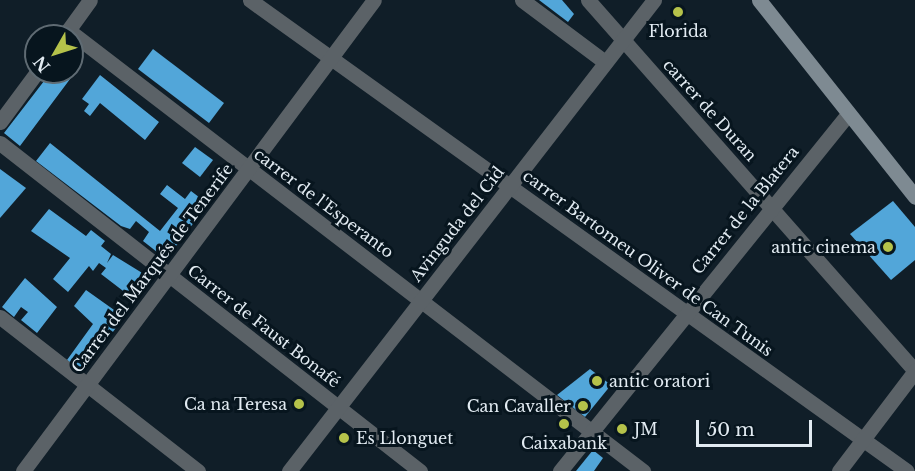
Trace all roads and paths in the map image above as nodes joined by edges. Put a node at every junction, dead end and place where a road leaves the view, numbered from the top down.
1 (90, 0) edge
2 (250, 0) edge
3 (374, 0) edge
4 (522, 0) edge
5 (588, 0) edge
6 (654, 0) edge
7 (759, 0) edge
8 (73, 24) edge
9 (623, 40) junction
10 (84, 46) edge
11 (331, 58) junction
12 (605, 62) junction
13 (28, 84) edge
14 (848, 114) junction
15 (0, 122) edge
16 (0, 143) edge
17 (249, 169) junction
18 (510, 186) junction
19 (915, 197) edge
20 (771, 204) junction
21 (168, 274) junction
22 (421, 301) junction
23 (686, 312) junction
24 (0, 317) edge
25 (915, 371) edge
26 (86, 384) junction
27 (339, 407) junction
28 (592, 432) junction
29 (863, 439) junction
30 (23, 471) edge
31 (198, 471) edge
32 (289, 471) edge
33 (420, 471) edge
34 (560, 471) edge
35 (643, 471) edge
36 (839, 471) edge
37 (907, 471) edge

1 - 8 street
2 - 11 street, carrer Bartomeu Oliver de Can Tunis
3 - 11 street, Carrer del Marqués de Tenerife
4 - 12 street
5 - 9 street, carrer de Duran
6 - 9 street, Avinguda del Cid
7 - 14 main road
9 - 12 street, Avinguda del Cid
9 - 20 street, carrer de Duran
10 - 17 street, carrer de l'Esperanto
11 - 17 street, Carrer del Marqués de Tenerife
11 - 18 street, carrer Bartomeu Oliver de Can Tunis
12 - 18 street, Avinguda del Cid
13 - 15 street
14 - 19 main road
14 - 20 street, Carrer de la Blatera
16 - 21 street, Carrer de Faust Bonafé
17 - 21 street, Carrer del Marqués de Tenerife
17 - 22 street, carrer de l'Esperanto
18 - 22 street, Avinguda del Cid
18 - 23 street, carrer Bartomeu Oliver de Can Tunis
20 - 23 street, Carrer de la Blatera
20 - 25 street, carrer de Duran
21 - 26 street, Carrer del Marqués de Tenerife
21 - 27 street, Carrer de Faust Bonafé
22 - 27 street, Avinguda del Cid
22 - 28 street, carrer de l'Esperanto
23 - 28 street, Carrer de la Blatera
23 - 29 street, carrer Bartomeu Oliver de Can Tunis
24 - 26 street
25 - 29 street
26 - 30 street, Carrer del Marqués de Tenerife
26 - 31 street
27 - 32 street, Avinguda del Cid
27 - 33 street, Carrer de Faust Bonafé
28 - 34 street, Carrer de la Blatera
28 - 35 street, carrer de l'Esperanto
29 - 36 street
29 - 37 street, carrer Bartomeu Oliver de Can Tunis

